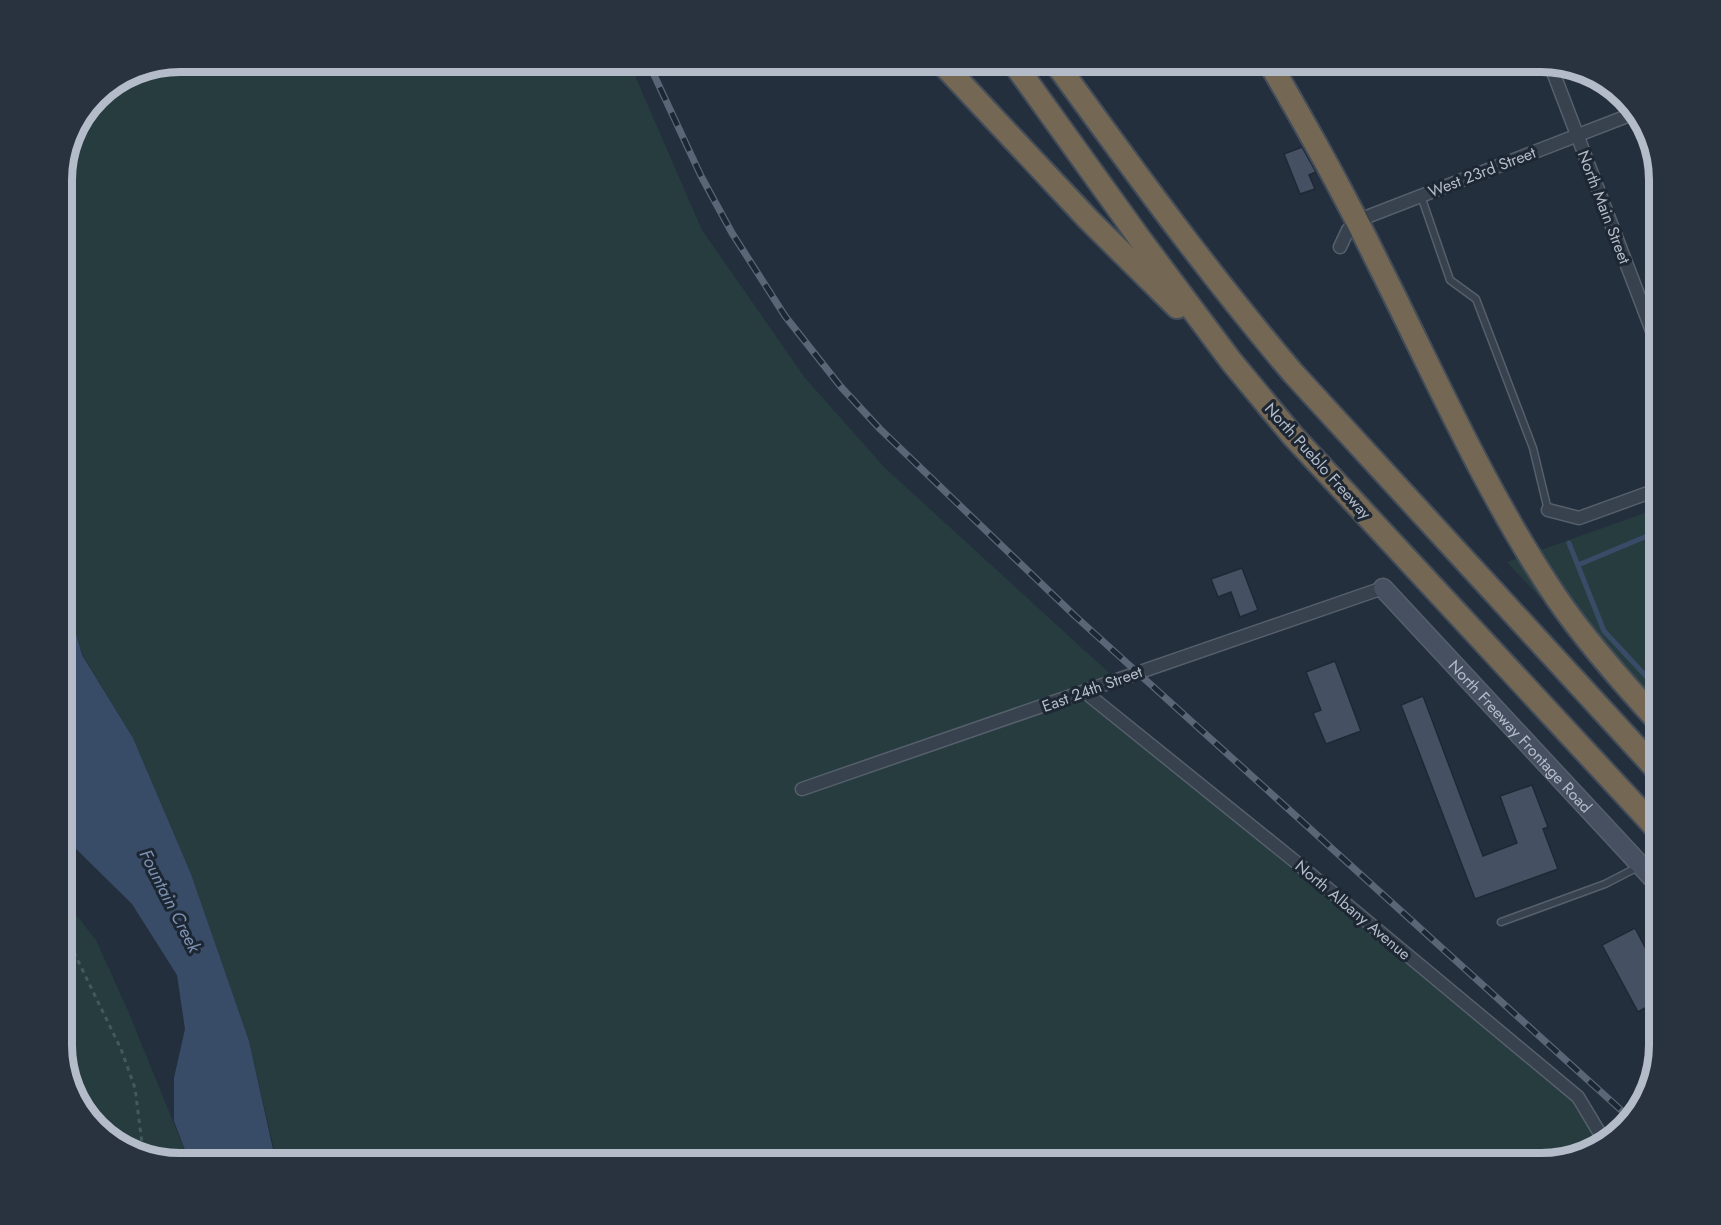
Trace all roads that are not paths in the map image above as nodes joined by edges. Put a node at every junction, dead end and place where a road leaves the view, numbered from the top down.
1 (950, 72) edge
2 (1019, 72) edge
3 (1062, 72) edge
4 (1275, 72) edge
5 (1553, 73) edge
6 (1628, 116) edge
7 (1576, 135) junction
8 (1421, 196) junction
9 (1358, 222) junction
10 (1340, 247) dead end
11 (1649, 323) edge
12 (1231, 361) junction
13 (1649, 493) edge
14 (1548, 510) joint
15 (1383, 588) joint
16 (1085, 692) junction
17 (1649, 710) edge
18 (1649, 760) edge
19 (802, 789) dead end
20 (1649, 820) edge
21 (1641, 865) junction
22 (1649, 874) edge
23 (1501, 922) dead end
24 (1601, 1135) edge

1 - 12 highway
2 - 12 highway, North Pueblo Freeway
3 - 18 highway
4 - 9 highway
5 - 7 street, North Main Street
6 - 7 street, West 23rd Street
7 - 8 street, West 23rd Street
7 - 11 street, North Main Street
8 - 9 street, West 23rd Street
8 - 14 lane
9 - 10 street, West 23rd Street
9 - 17 highway
12 - 20 highway, North Pueblo Freeway
13 - 14 street
15 - 16 street, East 24th Street
15 - 21 street, North Freeway Frontage Road
16 - 19 street, East 24th Street
16 - 24 street, North Albany Avenue
21 - 22 street, North Freeway Frontage Road
21 - 23 lane

